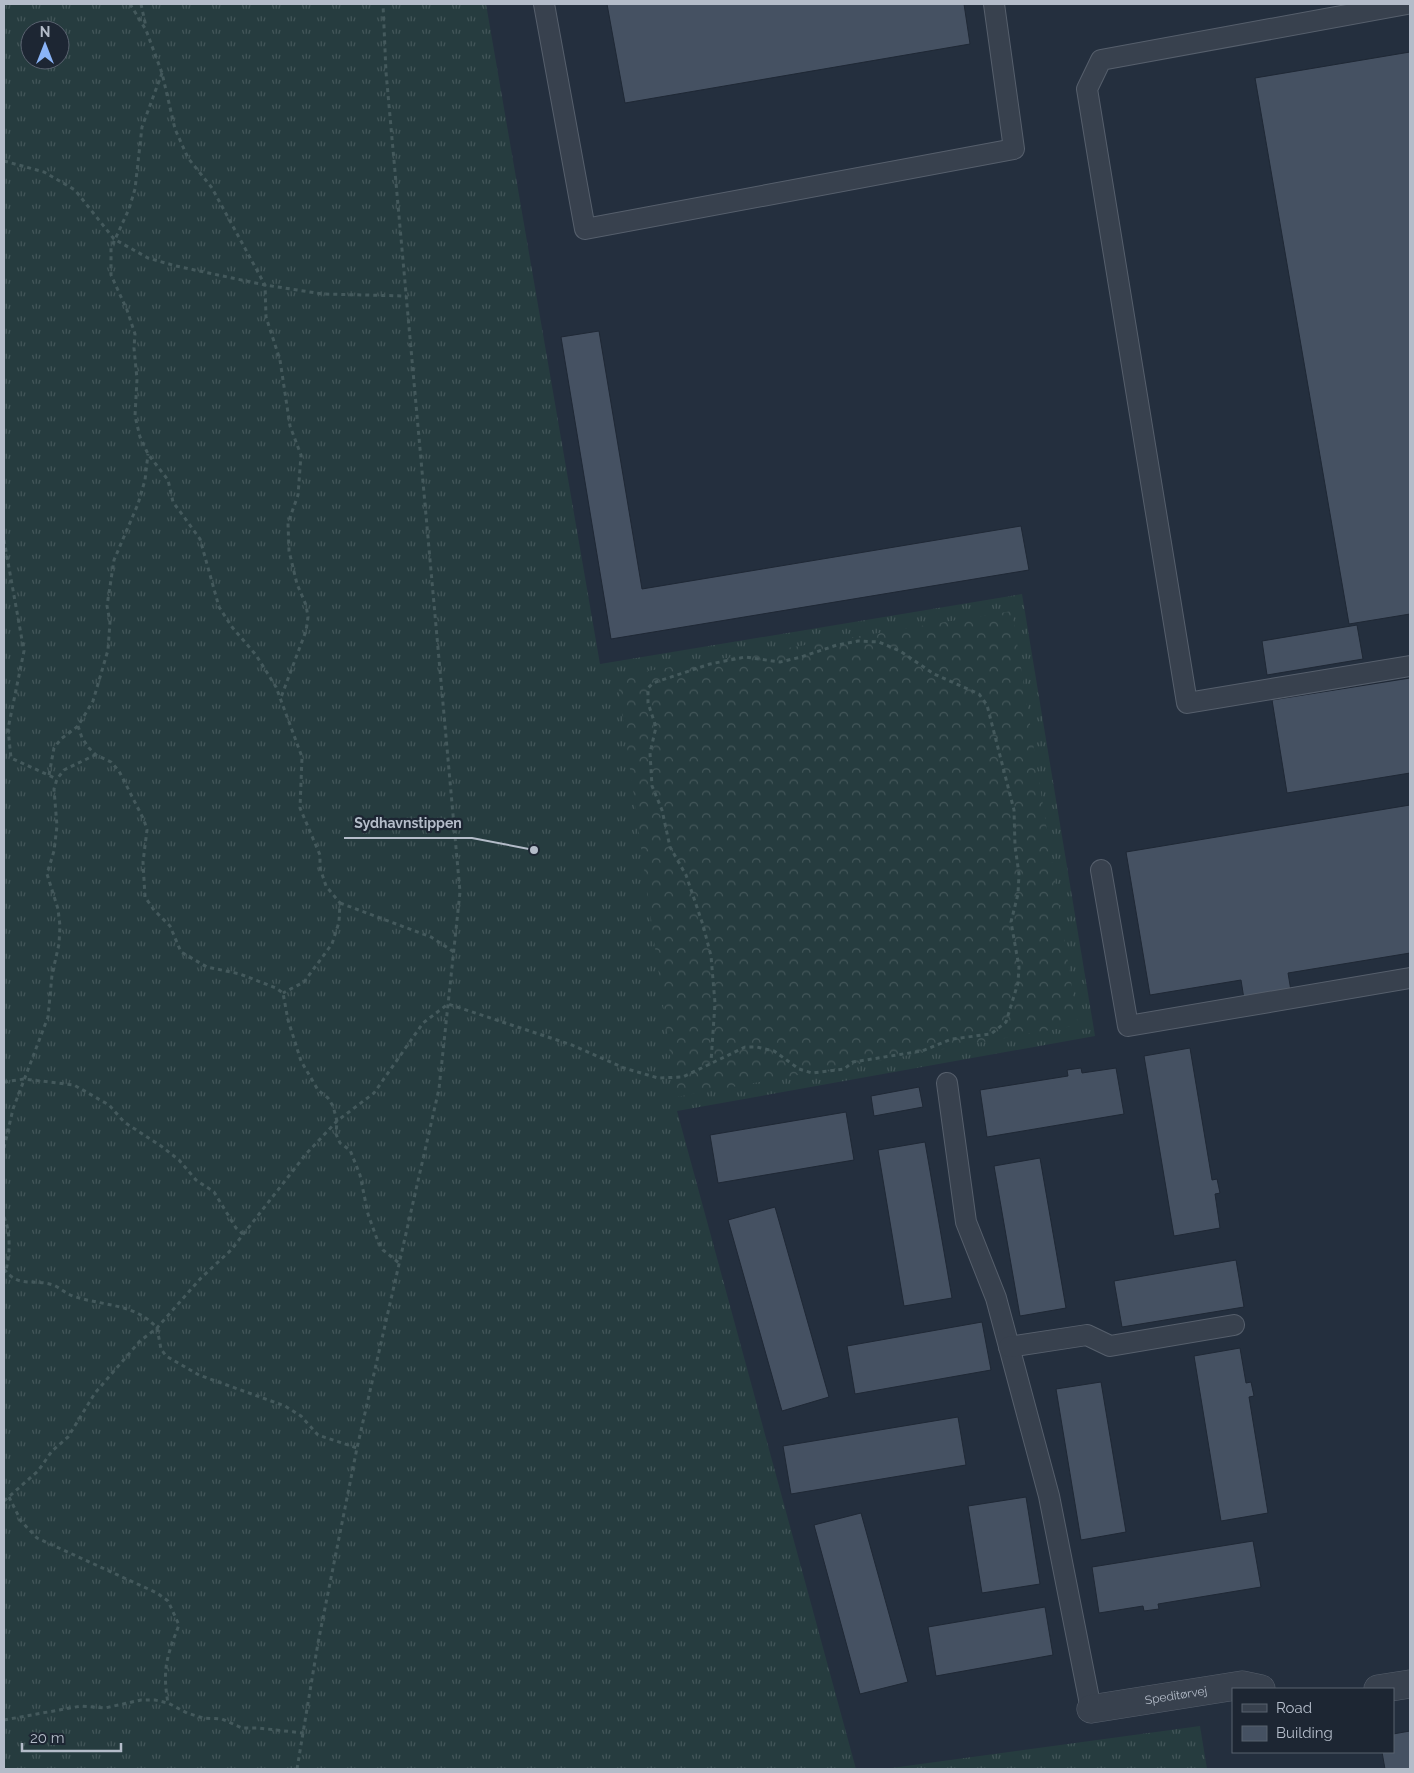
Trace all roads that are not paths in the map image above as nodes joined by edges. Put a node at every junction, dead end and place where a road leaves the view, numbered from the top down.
1 (544, 4) edge
2 (994, 4) edge
3 (1407, 4) edge
4 (1410, 666) edge
5 (1101, 870) dead end
6 (1410, 978) edge
7 (947, 1083) dead end
8 (1234, 1325) dead end
9 (1009, 1347) junction
10 (1410, 1684) edge
11 (1256, 1688) edge
12 (1384, 1688) edge
13 (1091, 1710) joint

1 - 2 lane
3 - 4 lane
5 - 6 lane
7 - 9 lane
8 - 9 lane
9 - 13 lane
10 - 12 street
11 - 13 street, Speditørvej

